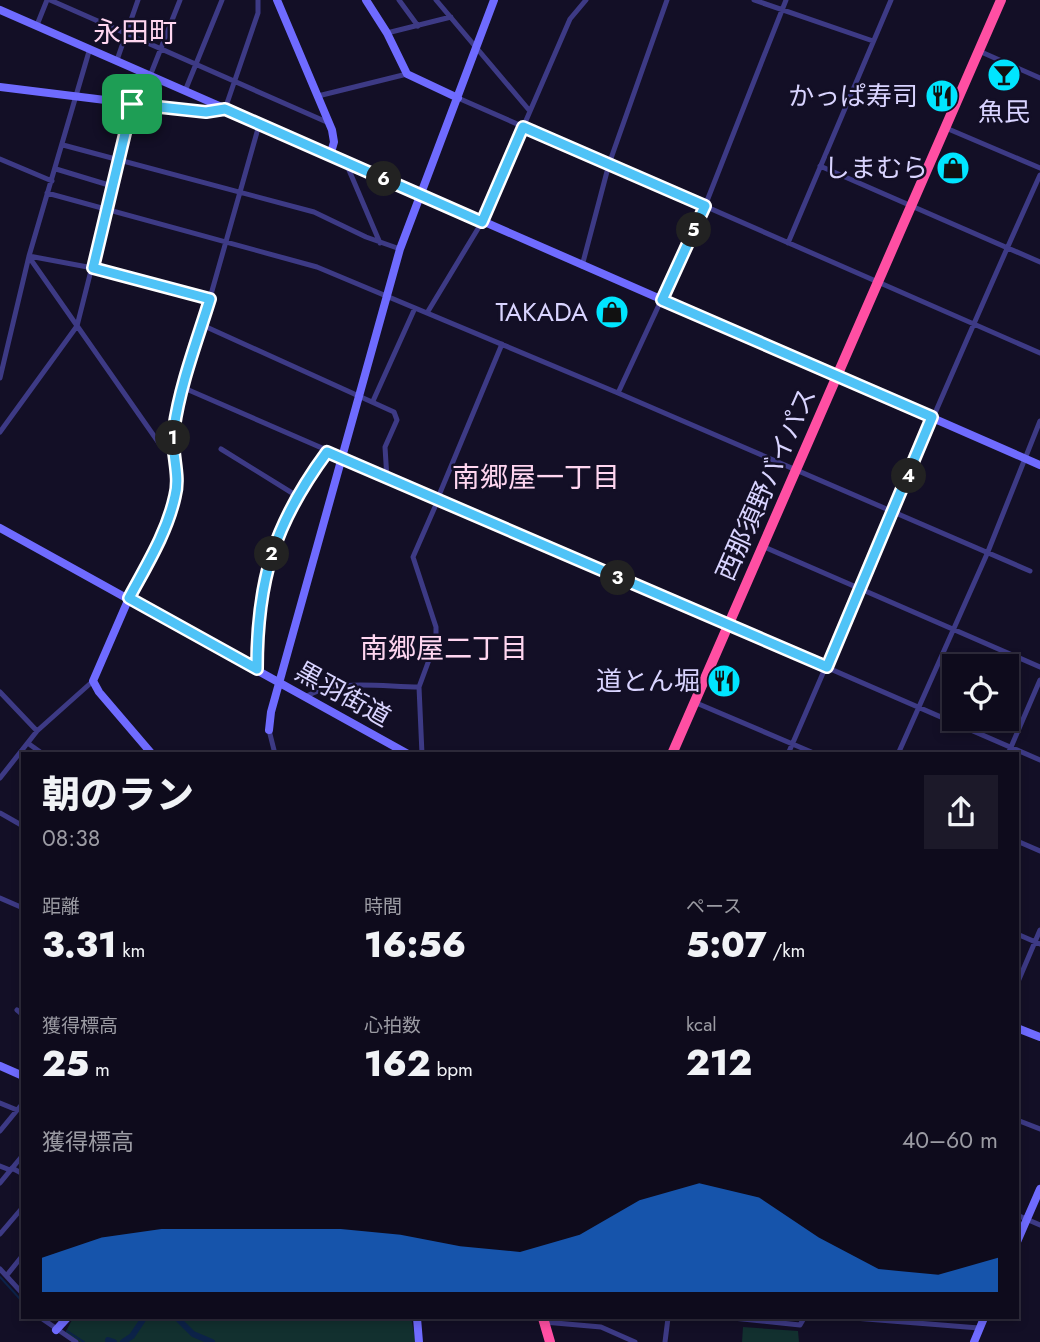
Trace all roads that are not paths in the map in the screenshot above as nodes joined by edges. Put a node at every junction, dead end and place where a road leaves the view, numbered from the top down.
1 (48, 0) edge
2 (138, 0) edge
3 (180, 0) edge
4 (222, 0) edge
5 (258, 0) edge
6 (277, 0) edge
7 (366, 0) edge
8 (399, 0) edge
9 (436, 0) edge
10 (494, 0) edge
11 (586, 0) edge
12 (667, 0) edge
13 (754, 0) edge
14 (786, 0) edge
15 (891, 0) edge
16 (1001, 0) edge
17 (782, 8) junction
18 (0, 9) edge
19 (451, 17) junction
20 (37, 25) junction
21 (418, 26) junction
22 (387, 33) junction
23 (127, 34) junction
24 (873, 41) junction
25 (477, 46) junction
26 (89, 48) junction
27 (160, 49) junction
28 (979, 51) junction
29 (117, 60) junction
30 (196, 64) junction
31 (407, 75) junction
32 (150, 76) junction
33 (1040, 78) edge
34 (234, 81) junction
35 (0, 87) edge
36 (185, 91) junction
37 (318, 96) junction
38 (77, 97) junction
39 (458, 97) junction
40 (132, 104) junction
41 (225, 109) junction
42 (530, 110) junction
43 (330, 123) junction
44 (259, 125) junction
45 (523, 127) junction
46 (946, 128) junction
47 (63, 145) junction
48 (330, 156) junction
49 (0, 159) edge
50 (119, 160) junction
51 (346, 163) junction
52 (609, 164) junction
53 (820, 166) junction
54 (1040, 168) edge
55 (56, 169) junction
56 (1040, 175) edge
57 (52, 181) junction
58 (112, 186) junction
59 (47, 193) junction
60 (240, 193) junction
61 (419, 193) junction
62 (705, 206) junction
63 (912, 207) junction
64 (106, 209) junction
65 (482, 222) junction
66 (228, 241) junction
67 (380, 243) junction
68 (788, 243) junction
69 (1007, 247) junction
70 (400, 249) junction
71 (29, 256) junction
72 (1040, 262) edge
73 (582, 266) junction
74 (93, 268) junction
75 (878, 283) junction
76 (387, 295) junction
77 (210, 299) junction
78 (662, 300) junction
79 (415, 308) junction
80 (427, 313) junction
81 (202, 325) junction
82 (974, 325) junction
83 (77, 326) junction
84 (502, 344) junction
85 (1040, 353) edge
86 (837, 376) junction
87 (0, 377) edge
88 (184, 388) junction
89 (618, 393) junction
90 (359, 396) junction
91 (373, 401) junction
92 (932, 417) junction
93 (1040, 421) edge
94 (0, 432) edge
95 (221, 449) dead end
96 (327, 452) junction
97 (172, 455) junction
98 (1025, 458) junction
99 (342, 459) junction
100 (1040, 465) edge
101 (795, 468) junction
102 (387, 479) junction
103 (297, 496) junction
104 (438, 500) junction
105 (894, 512) junction
106 (0, 528) edge
107 (762, 546) junction
108 (986, 554) junction
109 (1030, 572) dead end
110 (862, 589) junction
111 (129, 598) junction
112 (727, 625) junction
113 (954, 629) junction
114 (827, 667) junction
115 (1040, 667) edge
116 (257, 669) junction
117 (1040, 680) edge
118 (93, 681) junction
119 (280, 683) junction
120 (419, 687) junction
121 (0, 692) edge
122 (305, 697) junction
123 (694, 702) junction
124 (919, 708) junction
125 (269, 730) joint
126 (37, 731) junction
127 (29, 744) junction
128 (792, 744) junction
129 (1011, 747) junction
130 (22, 752) edge
131 (40, 752) edge
132 (150, 752) edge
133 (274, 752) edge
134 (404, 752) edge
135 (422, 752) edge
136 (673, 752) edge
137 (789, 752) edge
138 (811, 752) edge
139 (899, 752) edge
140 (1009, 752) edge
141 (21, 753) edge
142 (1040, 760) edge
143 (0, 778) edge
144 (0, 813) edge
145 (21, 825) edge
146 (1019, 842) edge
147 (1040, 851) edge
148 (0, 898) edge
149 (21, 907) edge
150 (1040, 930) edge
151 (1019, 935) edge
152 (1038, 943) edge
153 (1019, 980) edge
154 (17, 1010) dead end
155 (21, 1013) edge
156 (1019, 1029) edge
157 (1040, 1037) edge
158 (0, 1066) edge
159 (21, 1075) edge
160 (0, 1103) edge
161 (21, 1105) edge
162 (17, 1110) junction
163 (1019, 1121) edge
164 (1040, 1129) edge
165 (0, 1131) edge
166 (21, 1157) edge
167 (0, 1166) edge
168 (11, 1169) junction
169 (21, 1173) edge
170 (0, 1183) edge
171 (1040, 1189) edge
172 (21, 1209) edge
173 (1019, 1216) edge
174 (1026, 1219) junction
175 (1040, 1225) edge
176 (0, 1234) edge
177 (1019, 1237) edge
178 (21, 1258) edge
179 (0, 1269) edge
180 (7, 1275) junction
181 (21, 1292) edge
182 (42, 1319) edge
183 (66, 1319) edge
184 (417, 1319) edge
185 (668, 1319) edge
186 (743, 1319) edge
187 (803, 1319) edge
188 (876, 1319) edge
189 (984, 1319) edge
190 (543, 1320) edge
191 (979, 1328) junction
192 (56, 1330) junction
193 (76, 1342) edge
194 (419, 1342) edge
195 (550, 1342) edge
196 (635, 1342) edge
197 (665, 1342) edge
198 (974, 1342) edge

1 - 20 street
1 - 23 street
2 - 23 street
3 - 27 street
4 - 30 street
5 - 34 street
6 - 37 street
7 - 22 street
8 - 21 street
9 - 19 street
10 - 25 street
11 - 42 street
12 - 52 street
13 - 17 street
14 - 17 street
15 - 24 street
16 - 28 highway, 西那須野バイパス
17 - 24 street
17 - 62 street
18 - 20 street
19 - 21 street
19 - 25 street
20 - 26 street
21 - 22 street
22 - 31 street
23 - 27 street
23 - 29 street
24 - 53 street
25 - 39 street
25 - 42 street
26 - 29 street
26 - 38 street
27 - 30 street
27 - 32 street
28 - 33 street
28 - 46 highway, 西那須野バイパス
29 - 32 street
30 - 34 street
30 - 36 street
31 - 37 street
31 - 39 street
32 - 36 street
34 - 41 street
34 - 43 street
35 - 38 street
36 - 41 street
37 - 43 street
38 - 40 street
38 - 47 street
39 - 45 street
39 - 61 street
40 - 41 street
40 - 50 street
41 - 44 street
42 - 45 street
43 - 48 street
44 - 48 street
44 - 60 street
45 - 52 street
45 - 65 street
46 - 54 street
46 - 63 highway, 西那須野バイパス
47 - 50 street
47 - 55 street
48 - 51 street
49 - 57 street
50 - 58 street
50 - 60 street
51 - 61 street
51 - 67 street
52 - 62 street
52 - 73 street
53 - 63 street
53 - 68 street
55 - 57 street
55 - 58 street
56 - 69 street
57 - 59 street
58 - 64 street
59 - 64 street
59 - 71 street
60 - 66 street
60 - 67 street
61 - 65 street
61 - 70 street
62 - 68 street
62 - 78 street
63 - 69 street
63 - 75 highway, 西那須野バイパス
64 - 66 street
64 - 74 street
65 - 73 street
65 - 80 street
66 - 76 street
66 - 77 street
67 - 70 street
68 - 75 street
69 - 72 street
69 - 82 street
70 - 76 street
71 - 74 street
71 - 83 street
71 - 87 street
73 - 78 street
74 - 77 street
74 - 83 street
75 - 82 street
75 - 86 highway, 西那須野バイパス
76 - 79 street
76 - 90 street
77 - 81 street
78 - 86 street
78 - 89 street
79 - 80 street
79 - 91 street
80 - 84 street
81 - 88 street
81 - 90 street
82 - 85 street
82 - 92 street
83 - 94 street
83 - 97 street
84 - 89 street
84 - 104 street
86 - 92 street
86 - 101 highway, 西那須野バイパス
88 - 96 street
88 - 97 street
89 - 101 street
90 - 91 street
90 - 99 street
91 - 102 street
92 - 98 street
92 - 105 street
93 - 98 street
95 - 103 street
96 - 99 street
96 - 103 street
97 - 111 street
98 - 100 street
98 - 108 street
99 - 102 street
99 - 119 street
101 - 105 street
101 - 107 highway, 西那須野バイパス
102 - 104 street
103 - 116 street
104 - 112 street
104 - 120 street
105 - 108 street
105 - 110 street
106 - 111 street, 黒羽街道
107 - 110 street
107 - 112 highway, 西那須野バイパス
108 - 109 street
108 - 113 street
110 - 113 street
110 - 114 street
111 - 116 street, 黒羽街道
111 - 118 street
112 - 114 street
112 - 123 highway, 西那須野バイパス
113 - 115 street
113 - 124 street
114 - 124 street
114 - 128 street
116 - 119 street, 黒羽街道
117 - 129 street
118 - 126 street
118 - 132 street
119 - 122 street, 黒羽街道
119 - 125 street
120 - 122 street
120 - 135 street
121 - 126 street
122 - 134 street, 黒羽街道
123 - 128 street
123 - 136 highway, 西那須野バイパス
124 - 129 street
124 - 139 street
125 - 133 street
126 - 127 street
127 - 130 street
127 - 131 street
128 - 137 street
128 - 138 street
129 - 140 street
129 - 142 street
141 - 143 street
144 - 145 street
146 - 147 street
148 - 149 street
150 - 152 street
151 - 152 street
152 - 153 street
154 - 155 street
156 - 157 street
158 - 159 street
160 - 162 street
161 - 162 street
162 - 165 street
163 - 164 street
166 - 168 street
167 - 168 street
168 - 169 street
168 - 170 street
171 - 174 street
172 - 176 street
173 - 174 street
174 - 175 street
174 - 177 street
178 - 180 street
179 - 180 street
180 - 181 street
182 - 192 street
183 - 192 street
184 - 194 street
185 - 197 street
186 - 187 street
188 - 191 street
189 - 191 street
190 - 195 highway
190 - 196 street
191 - 198 street
192 - 193 street

